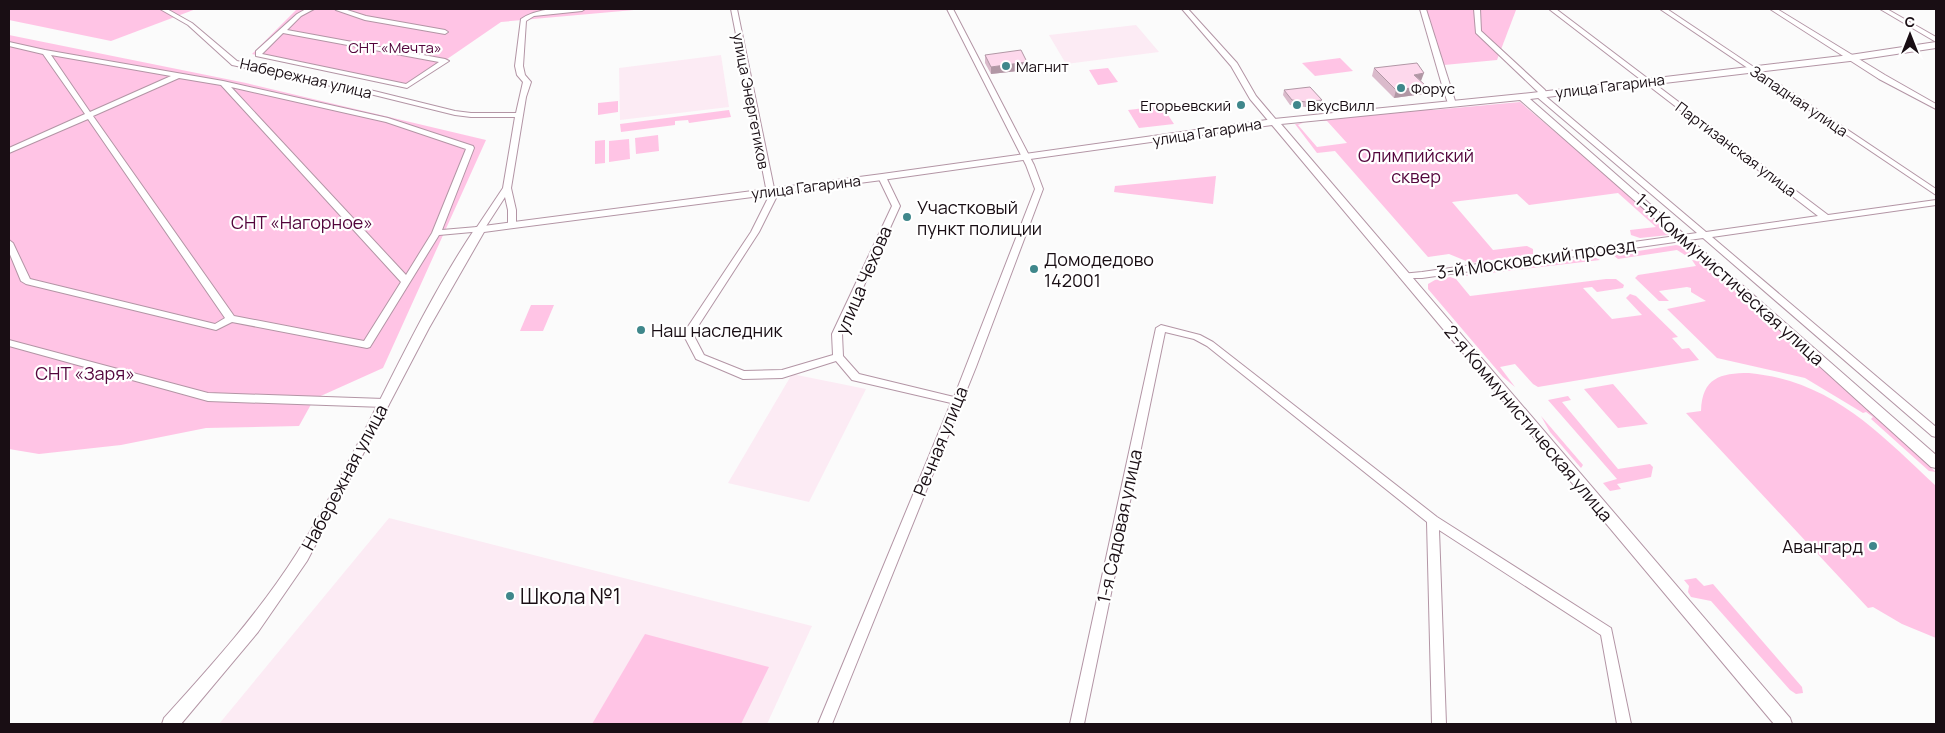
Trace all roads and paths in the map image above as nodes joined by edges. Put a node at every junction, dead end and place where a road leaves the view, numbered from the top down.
1 (163, 9) edge
2 (311, 9) edge
3 (338, 9) edge
4 (582, 9) edge
5 (734, 9) edge
6 (950, 9) edge
7 (1185, 9) edge
8 (1423, 9) edge
9 (1477, 9) edge
10 (1552, 9) edge
11 (1663, 9) edge
12 (1773, 9) edge
13 (1883, 9) edge
14 (299, 12) edge
15 (282, 31) junction
16 (445, 32) dead end
17 (1936, 40) edge
18 (9, 44) edge
19 (1936, 45) edge
20 (44, 52) junction
21 (1850, 58) junction
22 (1751, 69) junction
23 (180, 75) junction
24 (1647, 82) junction
25 (223, 83) junction
26 (407, 86) junction
27 (1540, 94) junction
28 (391, 97) junction
29 (1522, 97) junction
30 (1452, 104) junction
31 (1936, 107) edge
32 (89, 115) junction
33 (520, 115) junction
34 (1274, 122) junction
35 (9, 151) edge
36 (1026, 157) junction
37 (882, 177) junction
38 (507, 188) junction
39 (771, 192) junction
40 (1936, 193) edge
41 (1934, 202) edge
42 (512, 210) junction
43 (1936, 210) edge
44 (490, 211) junction
45 (1824, 217) junction
46 (512, 225) junction
47 (480, 229) junction
48 (436, 233) junction
49 (1703, 234) junction
50 (1683, 237) junction
51 (9, 242) edge
52 (1404, 276) junction
53 (406, 281) junction
54 (231, 319) junction
55 (9, 343) edge
56 (838, 357) junction
57 (957, 401) junction
58 (384, 403) junction
59 (1936, 433) edge
60 (1936, 463) edge
61 (1433, 520) junction
62 (170, 724) edge
63 (826, 724) edge
64 (1077, 724) edge
65 (1439, 724) edge
66 (1624, 724) edge
67 (1784, 724) edge

1 - 28 street, Набережная улица
2 - 14 street
3 - 16 street
4 - 33 street
5 - 39 street, улица Энергетиков
6 - 36 street, Речная улица
7 - 34 street
8 - 30 street
9 - 27 street
10 - 24 street, Партизанская улица
11 - 22 street, Западная улица
12 - 21 street
13 - 17 street
14 - 15 street
15 - 26 street
15 - 26 street
18 - 20 street
19 - 21 street, улица Гагарина
20 - 23 street
20 - 32 street
21 - 22 street, улица Гагарина
21 - 31 street
22 - 24 street, улица Гагарина
22 - 40 street, Западная улица
23 - 25 street
23 - 32 street
24 - 27 street, улица Гагарина
24 - 45 street, Партизанская улица
25 - 48 street
25 - 53 street
26 - 28 street
27 - 29 street, улица Гагарина
27 - 49 street
28 - 33 street, Набережная улица
29 - 30 street, улица Гагарина
29 - 50 street, 1-я Коммунистическая улица
30 - 34 street, улица Гагарина
32 - 35 street
32 - 54 street
33 - 38 street, Набережная улица
34 - 36 street, улица Гагарина
34 - 52 street, 2-я Коммунистическая улица
36 - 37 street, улица Гагарина
36 - 57 street, Речная улица
37 - 39 street, улица Гагарина
37 - 56 street, улица Чехова
38 - 42 street, Набережная улица
38 - 44 street, Набережная улица
39 - 46 street, улица Гагарина
39 - 56 street
41 - 43 street
41 - 45 street, 3-й Московский проезд
42 - 44 street
42 - 46 street, Набережная улица
44 - 47 street, Набережная улица
45 - 49 street, 3-й Московский проезд
46 - 47 street, улица Гагарина
47 - 48 street
47 - 58 street, Набережная улица
48 - 53 street
49 - 50 street, 3-й Московский проезд
49 - 59 street
50 - 52 street, 3-й Московский проезд
50 - 60 street, 1-я Коммунистическая улица
51 - 54 street
52 - 67 street, 2-я Коммунистическая улица
53 - 54 street
55 - 58 street
56 - 57 street
57 - 63 street, Речная улица
58 - 62 street, Набережная улица
61 - 64 street, 1-я Садовая улица
61 - 65 street
61 - 66 street

